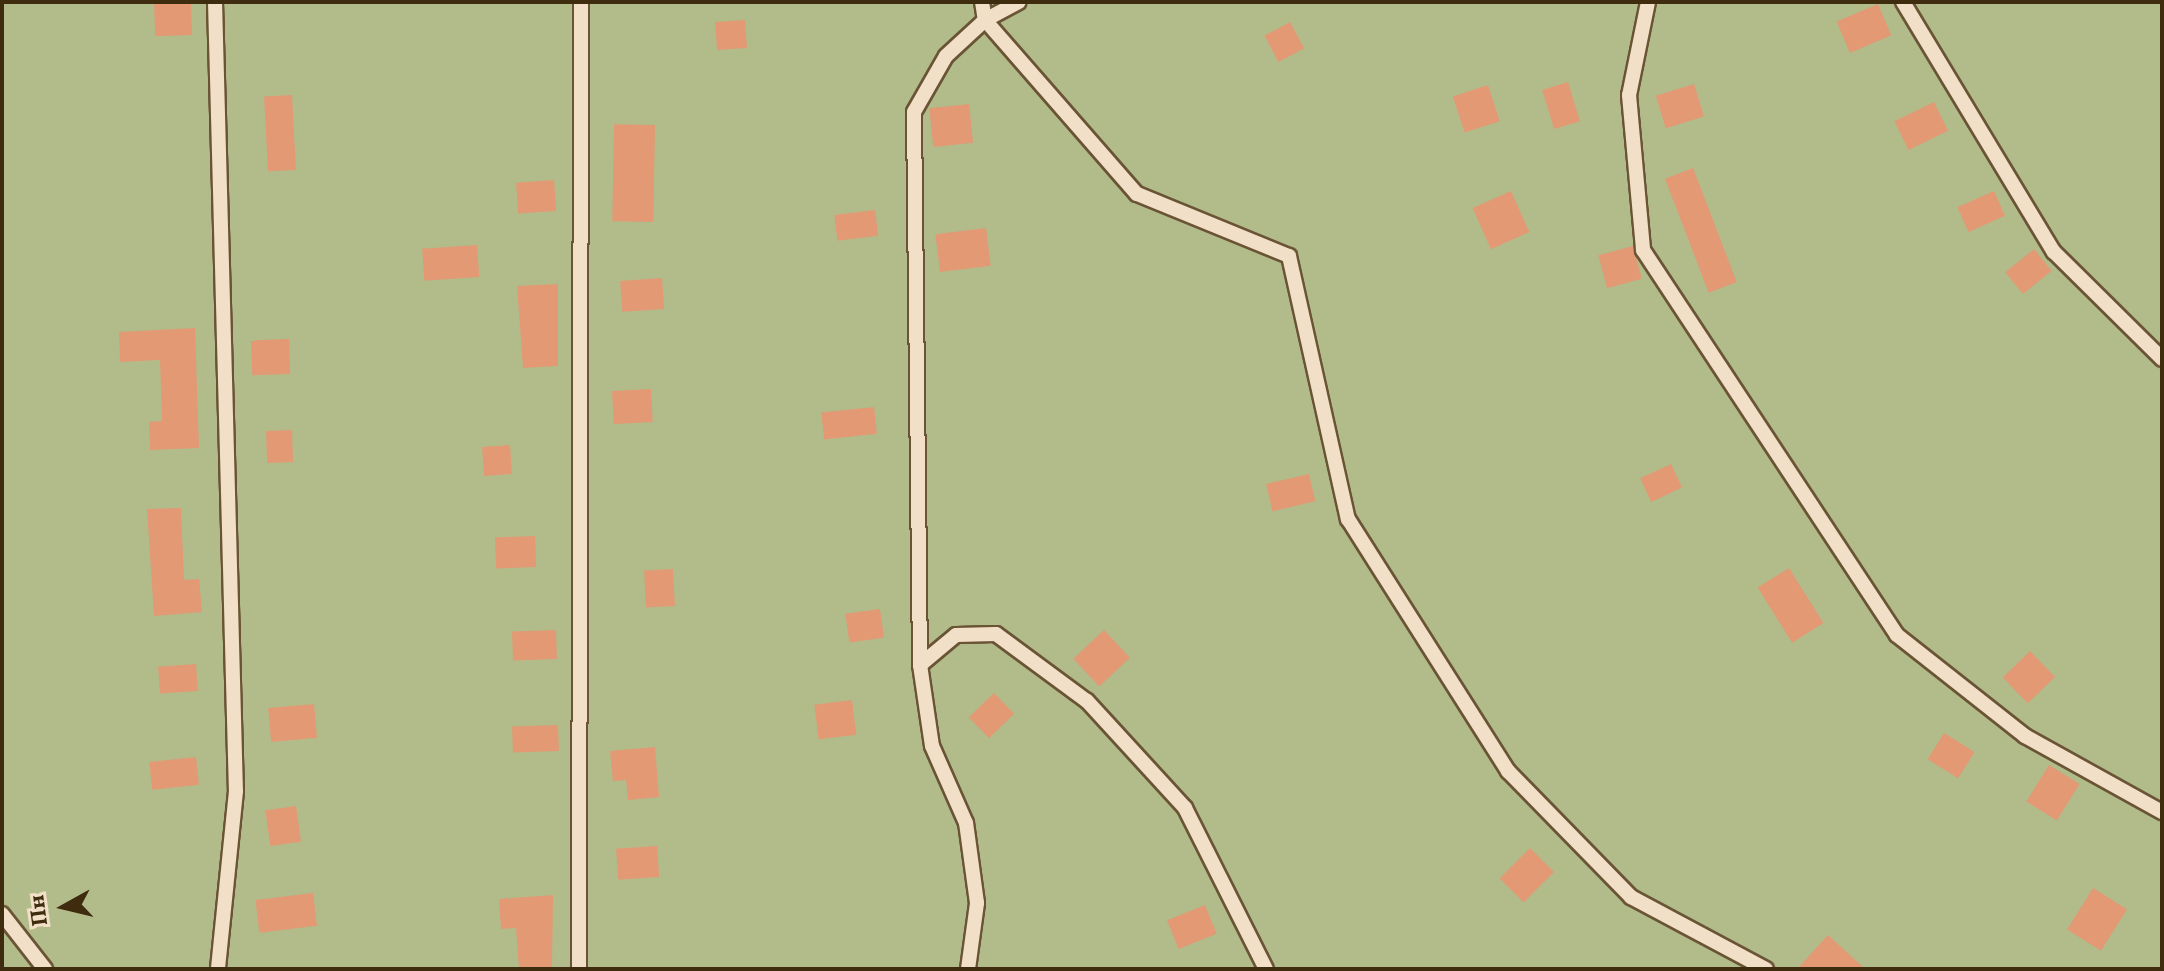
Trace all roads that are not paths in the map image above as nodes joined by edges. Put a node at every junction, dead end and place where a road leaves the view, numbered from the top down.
1 (215, 2) edge
2 (581, 2) edge
3 (982, 2) edge
4 (1019, 2) edge
5 (1648, 2) edge
6 (1903, 2) edge
7 (985, 20) junction
8 (2162, 359) edge
9 (920, 665) junction
10 (2162, 812) edge
11 (2, 914) edge
12 (45, 969) edge
13 (218, 969) edge
14 (579, 969) edge
15 (968, 969) edge
16 (1266, 969) edge
17 (1766, 969) edge

1 - 13 lane
2 - 14 lane
3 - 7 lane
4 - 7 lane
5 - 10 lane
6 - 8 lane
7 - 9 lane
7 - 17 lane
9 - 15 lane
9 - 16 lane
11 - 12 lane

